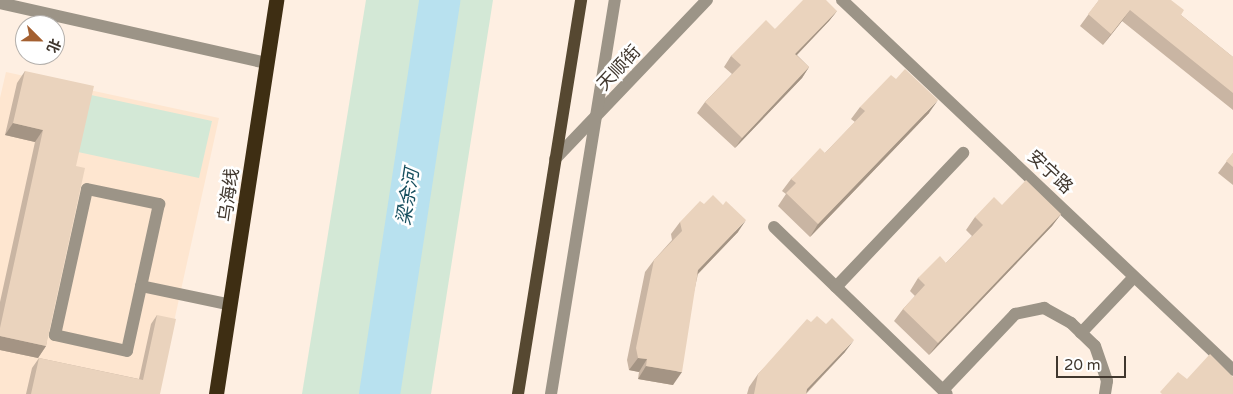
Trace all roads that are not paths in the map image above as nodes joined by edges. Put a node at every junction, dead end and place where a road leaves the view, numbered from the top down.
1 (276, 0) edge
2 (581, 0) edge
3 (616, 0) edge
4 (707, 0) edge
5 (842, 0) edge
6 (0, 2) edge
7 (267, 63) junction
8 (596, 117) junction
9 (963, 154) dead end
10 (555, 160) junction
11 (774, 227) dead end
12 (1134, 277) junction
13 (141, 286) junction
14 (836, 287) junction
15 (231, 305) junction
16 (1081, 333) junction
17 (1233, 370) edge
18 (945, 392) edge
19 (216, 394) edge
20 (518, 394) edge
21 (551, 394) edge
22 (1105, 394) edge

1 - 7 highway, 乌海线
2 - 10 main road
3 - 8 street
4 - 8 street, 天顺街
5 - 12 street, 安宁路
6 - 7 street
7 - 15 highway, 乌海线
8 - 10 street, 天顺街
8 - 21 street
9 - 14 street
10 - 20 main road
11 - 14 street
12 - 16 street
12 - 17 street, 安宁路
13 - 13 street
13 - 15 street
14 - 18 street
15 - 19 highway, 乌海线
16 - 18 street
16 - 22 street

